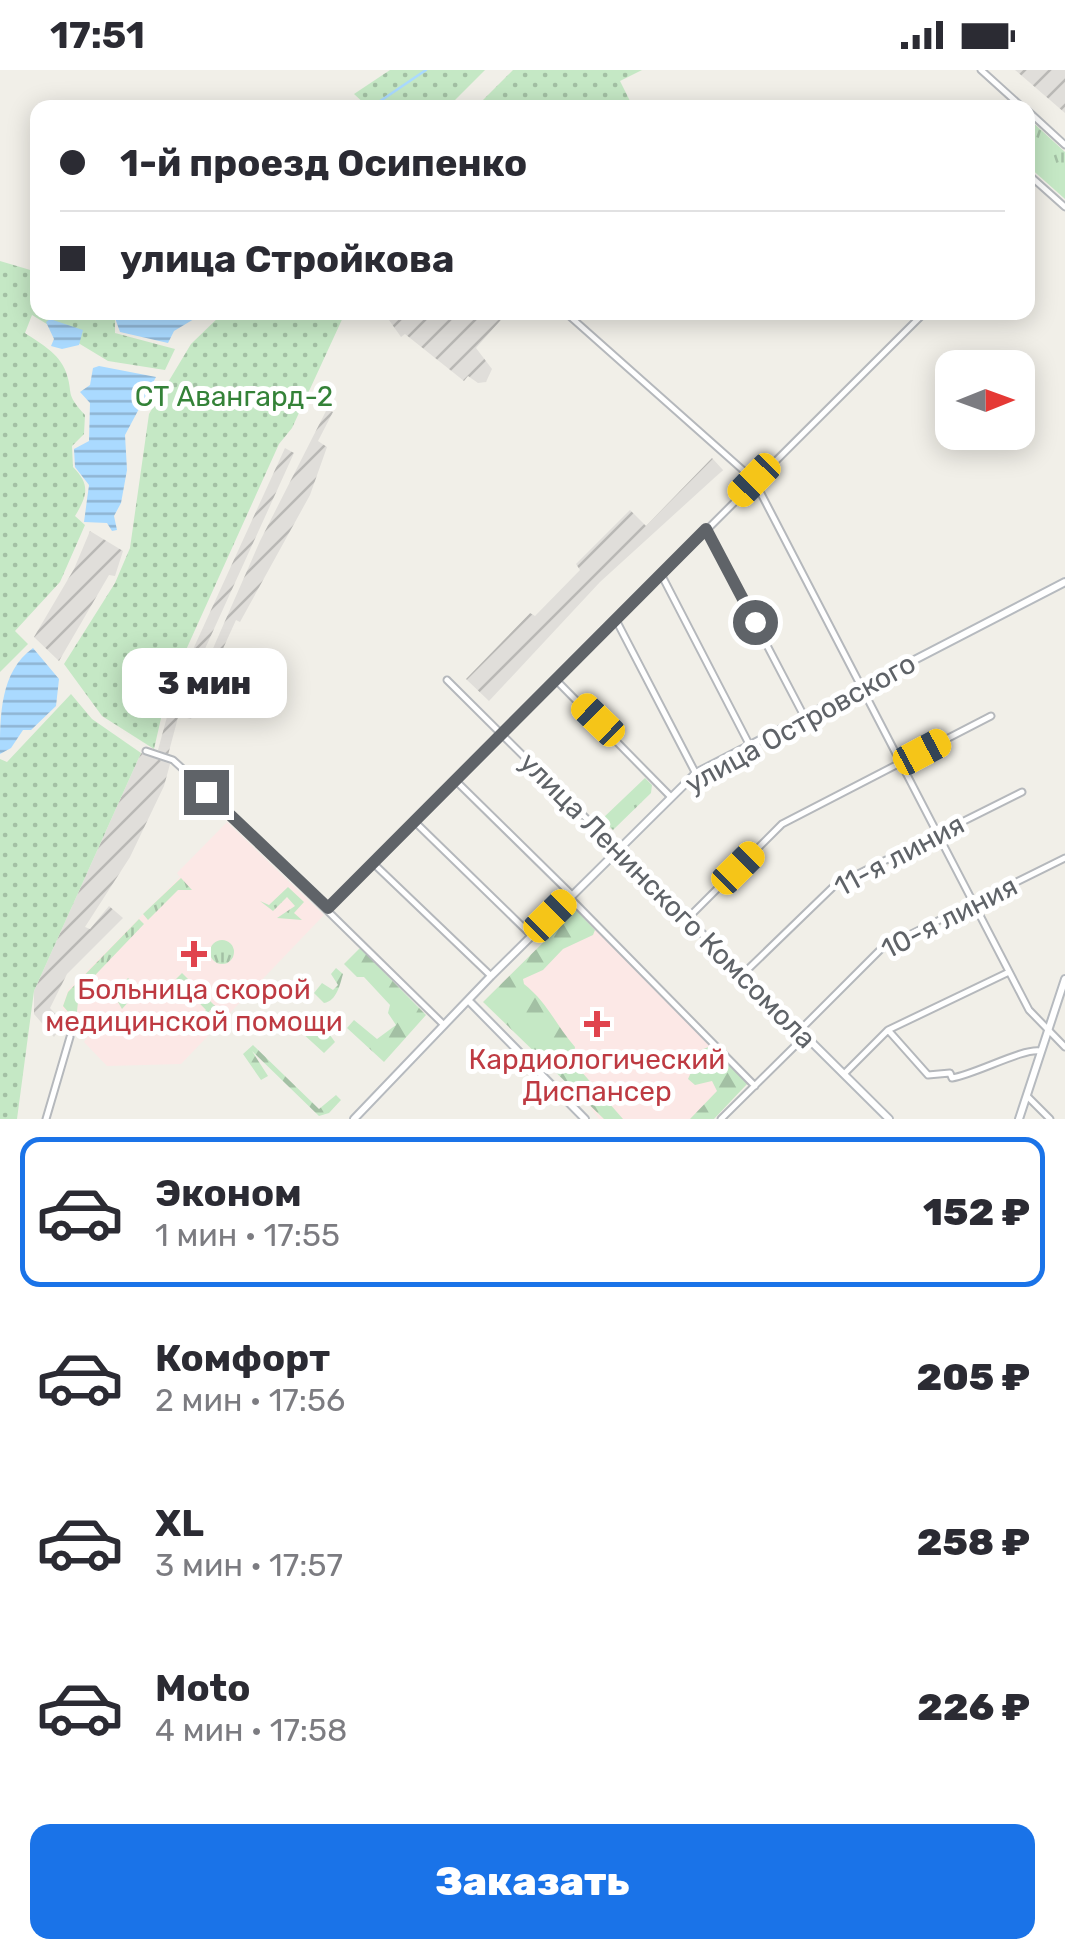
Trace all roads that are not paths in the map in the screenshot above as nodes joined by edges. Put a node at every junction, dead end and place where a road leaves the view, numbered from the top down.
1 (981, 70) edge
2 (1013, 100) edge
3 (1035, 120) edge
4 (1065, 145) edge
5 (1035, 180) edge
6 (1065, 207) edge
7 (575, 320) edge
8 (917, 320) edge
9 (754, 480) junction
10 (706, 529) junction
11 (662, 574) junction
12 (1065, 582) edge
13 (616, 620) junction
14 (447, 680) dead end
15 (556, 680) junction
16 (861, 687) junction
17 (804, 716) junction
18 (991, 716) dead end
19 (502, 736) junction
20 (749, 744) junction
21 (146, 751) dead end
22 (902, 763) junction
23 (696, 773) junction
24 (456, 781) junction
25 (1022, 792) dead end
26 (670, 796) junction
27 (415, 822) junction
28 (938, 834) junction
29 (617, 849) junction
30 (1065, 858) edge
31 (373, 863) junction
32 (570, 896) junction
33 (974, 904) junction
34 (328, 908) junction
35 (687, 919) junction
36 (531, 936) junction
37 (1009, 972) junction
38 (742, 974) junction
39 (491, 976) junction
40 (1065, 979) edge
41 (469, 1002) junction
42 (444, 1025) junction
43 (888, 1030) junction
44 (1048, 1031) junction
45 (802, 1033) junction
46 (70, 1037) dead end
47 (1065, 1047) edge
48 (1042, 1051) junction
49 (844, 1074) junction
50 (755, 1086) junction
51 (1027, 1096) junction
52 (46, 1119) edge
53 (354, 1119) edge
54 (585, 1119) edge
55 (721, 1119) edge
56 (889, 1119) edge
57 (1019, 1119) edge
58 (1050, 1119) edge

1 - 2 street
3 - 4 street
5 - 6 street
7 - 9 street
8 - 9 street
9 - 10 street
9 - 16 street
10 - 11 street
10 - 17 street
11 - 13 street
11 - 20 street
12 - 16 street, улица Островского
13 - 15 street
13 - 23 street
14 - 19 street, улица Ленинского Комсомола
15 - 19 street
15 - 26 street
16 - 17 street, улица Островского
16 - 22 street
17 - 20 street, улица Островского
18 - 22 street
19 - 24 street
19 - 29 street, улица Ленинского Комсомола
20 - 23 street, улица Островского
21 - 34 street
22 - 28 street
22 - 35 street
23 - 26 street, улица Островского
24 - 27 street
24 - 32 street
25 - 28 street, 11-я линия
26 - 29 street, улица Островского
27 - 31 street
27 - 36 street
28 - 33 street
28 - 38 street, 11-я линия
29 - 32 street, улица Островского
29 - 35 street, улица Ленинского Комсомола
30 - 33 street, 10-я линия
31 - 34 street
31 - 39 street
32 - 36 street, улица Островского
32 - 50 street
33 - 37 street
33 - 45 street, 10-я линия
34 - 42 street
35 - 38 street, улица Ленинского Комсомола
36 - 39 street, улица Островского
37 - 43 street
37 - 44 street
38 - 45 street, улица Ленинского Комсомола
39 - 41 street, улица Островского
40 - 44 street
41 - 42 street, улица Островского
41 - 54 street
42 - 53 street, улица Островского
43 - 48 street
43 - 49 street
44 - 47 street
44 - 48 street
45 - 49 street, улица Ленинского Комсомола
45 - 50 street, 10-я линия
46 - 52 street
48 - 51 street
49 - 56 street, улица Ленинского Комсомола
50 - 55 street, 10-я линия
51 - 57 street
51 - 58 street

